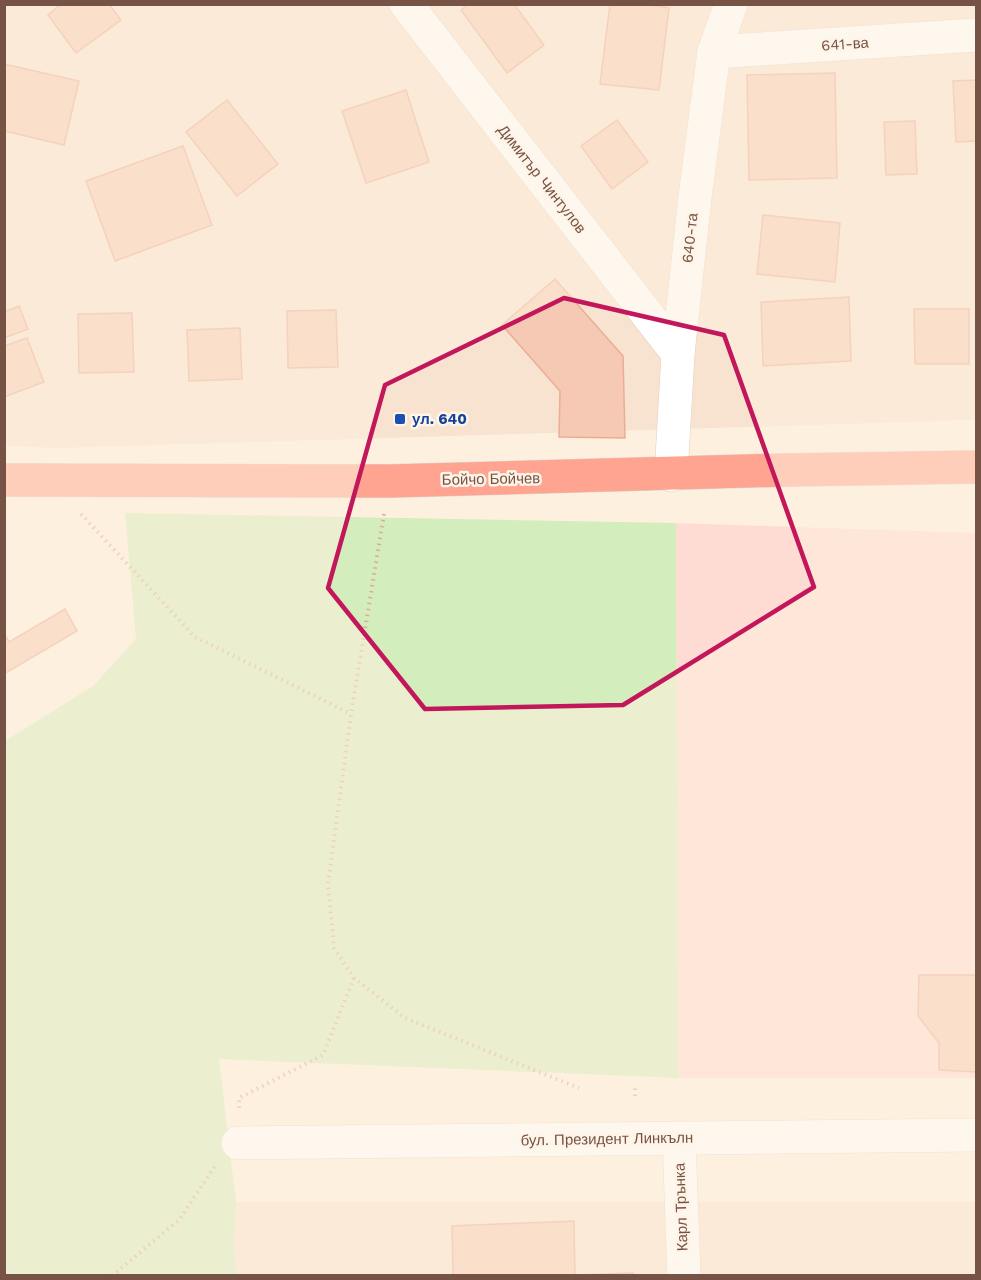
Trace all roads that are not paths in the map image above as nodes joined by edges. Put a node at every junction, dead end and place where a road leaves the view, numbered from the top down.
1 (406, 4) edge
2 (731, 4) edge
3 (976, 35) edge
4 (714, 52) junction
5 (678, 354) junction
6 (976, 467) edge
7 (671, 475) junction
8 (4, 480) edge
9 (976, 1135) edge
10 (679, 1138) junction
11 (238, 1143) road end
12 (684, 1275) edge

1 - 5 street, Димитър Чинтулов
2 - 4 street, 640-та
3 - 4 street, 641-ва
4 - 5 street, 640-та
5 - 7 street, 640-та
6 - 7 highway, Бойчо Бойчев
7 - 8 highway, Бойчо Бойчев
9 - 10 street, бул. Президент Линкълн
10 - 11 street, бул. Президент Линкълн
10 - 12 street, Карл Трънка

